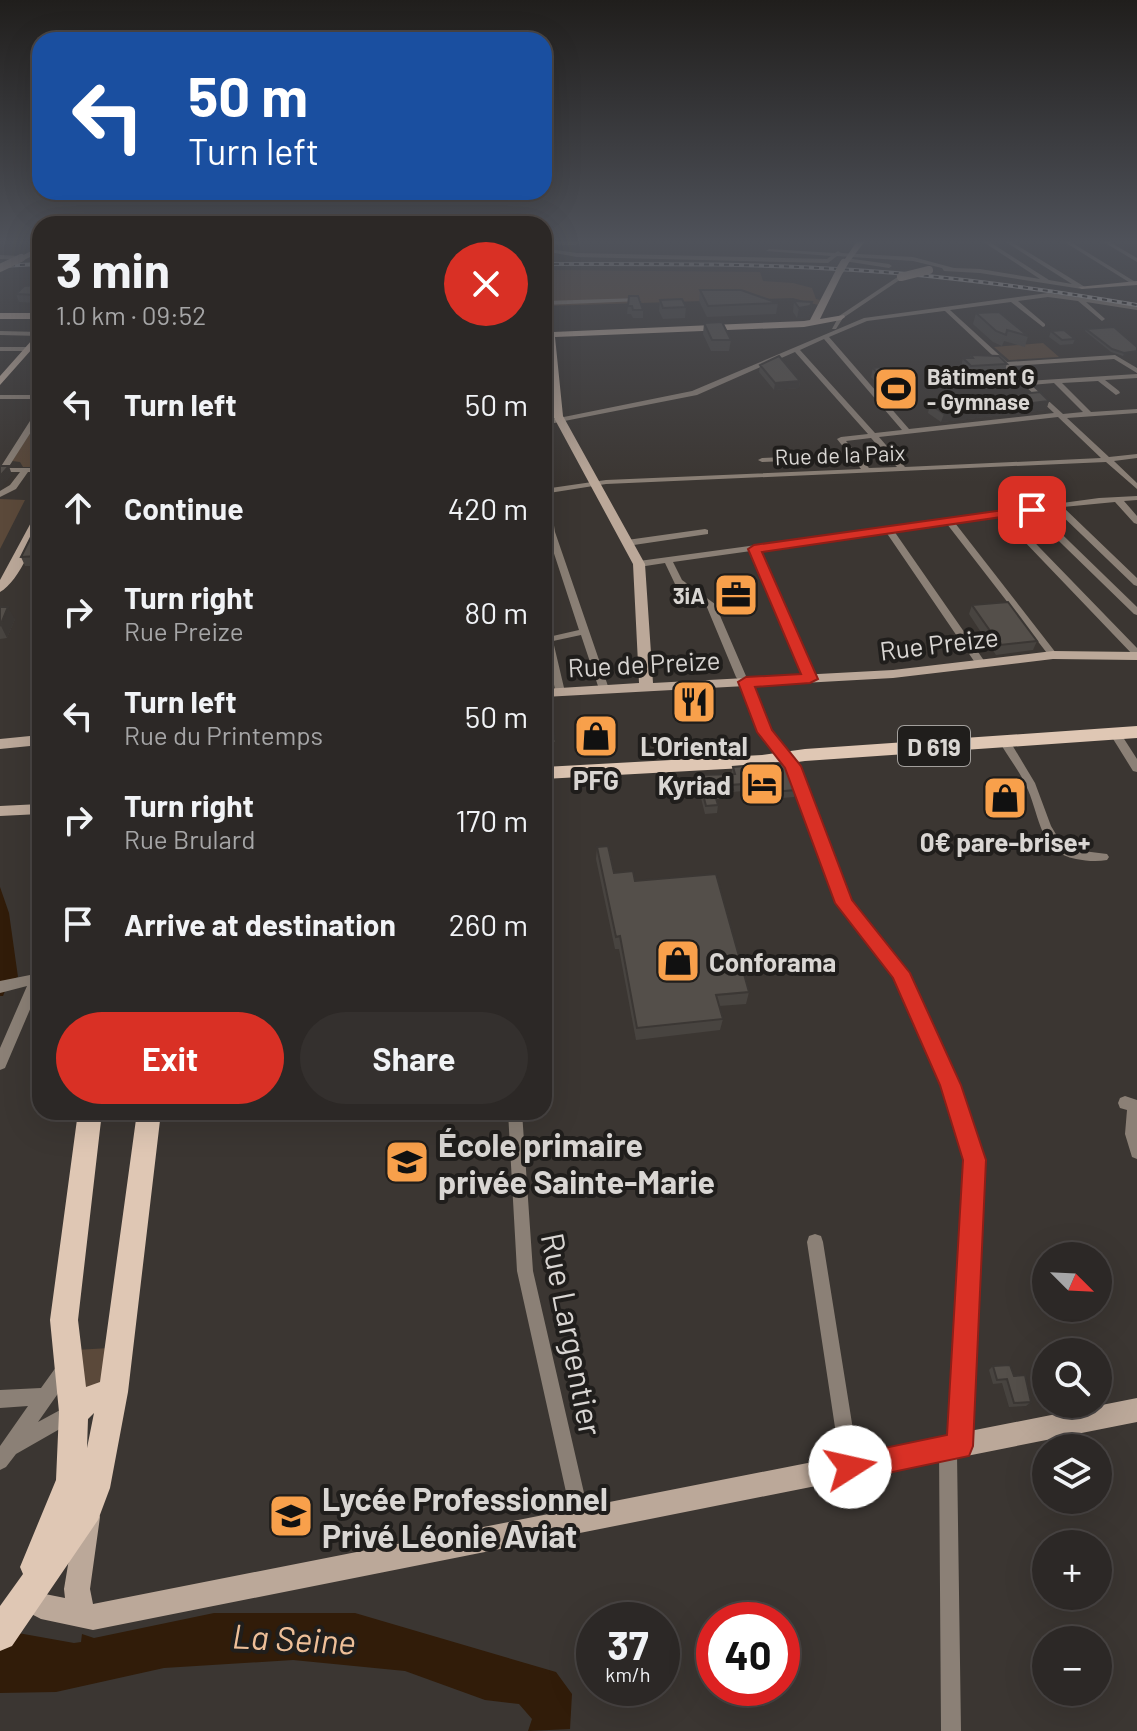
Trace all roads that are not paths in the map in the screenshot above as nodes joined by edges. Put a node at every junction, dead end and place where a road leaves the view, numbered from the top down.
1 (834, 321) edge
2 (826, 322) edge
3 (960, 322) edge
4 (1039, 322) edge
5 (813, 323) joint
6 (1043, 325) dead end
7 (0, 333) edge
8 (32, 334) edge
9 (552, 335) edge
10 (825, 336) junction
11 (32, 343) edge
12 (0, 349) edge
13 (27, 349) junction
14 (32, 349) edge
15 (796, 349) junction
16 (1007, 364) junction
17 (552, 368) edge
18 (1137, 374) edge
19 (1100, 379) junction
20 (1056, 381) junction
21 (0, 382) edge
22 (1027, 383) junction
23 (1116, 393) dead end
24 (0, 397) edge
25 (32, 397) edge
26 (1137, 411) edge
27 (1089, 414) junction
28 (1061, 416) junction
29 (560, 420) junction
30 (552, 422) edge
31 (32, 424) edge
32 (906, 430) junction
33 (872, 434) junction
34 (785, 447) dead end
35 (1137, 456) edge
36 (832, 457) dead end
37 (791, 459) junction
38 (762, 460) dead end
39 (1108, 460) junction
40 (903, 469) junction
41 (2, 470) edge
42 (26, 470) junction
43 (32, 470) edge
44 (866, 470) junction
45 (797, 473) junction
46 (594, 484) junction
47 (1137, 487) edge
48 (552, 490) edge
49 (0, 495) edge
50 (1137, 498) edge
51 (1119, 501) junction
52 (1057, 506) junction
53 (1032, 510) junction
54 (1002, 514) junction
55 (1137, 521) edge
56 (950, 522) junction
57 (889, 530) junction
58 (705, 532) dead end
59 (552, 535) edge
60 (32, 543) edge
61 (627, 543) junction
62 (754, 549) junction
63 (668, 561) junction
64 (639, 564) junction
65 (4, 583) edge
66 (1137, 583) edge
67 (0, 603) edge
68 (1137, 612) edge
69 (584, 632) junction
70 (552, 638) edge
71 (1053, 655) junction
72 (1137, 655) edge
73 (552, 657) edge
74 (980, 662) junction
75 (810, 679) junction
76 (746, 682) junction
77 (646, 687) junction
78 (604, 689) junction
79 (552, 692) edge
80 (560, 692) junction
81 (1137, 723) edge
82 (1137, 732) edge
83 (1115, 734) junction
84 (32, 741) edge
85 (1004, 741) junction
86 (0, 744) edge
87 (783, 752) junction
88 (552, 761) edge
89 (1137, 768) edge
90 (552, 772) edge
91 (32, 799) edge
92 (0, 801) edge
93 (32, 809) edge
94 (0, 811) edge
95 (1103, 857) dead end
96 (32, 980) edge
97 (4, 986) edge
98 (32, 993) edge
99 (0, 1064) edge
100 (1125, 1103) dead end
101 (89, 1120) edge
102 (148, 1120) edge
103 (515, 1120) edge
104 (1137, 1152) edge
105 (815, 1242) dead end
106 (69, 1363) junction
107 (113, 1392) junction
108 (47, 1396) junction
109 (0, 1399) edge
110 (74, 1412) junction
111 (1136, 1414) edge
112 (954, 1448) junction
113 (5, 1455) edge
114 (850, 1467) junction
115 (87, 1509) junction
116 (581, 1519) junction
117 (80, 1614) junction
118 (11, 1617) edge
119 (951, 1731) edge

1 - 10 street
2 - 5 street
3 - 16 street
4 - 6 street
5 - 9 street
7 - 8 street
10 - 15 street
10 - 32 street
11 - 13 street
12 - 13 street
13 - 14 street
13 - 21 street
15 - 29 street
15 - 33 street
16 - 18 street
16 - 22 street
17 - 29 street
18 - 19 street
19 - 20 street
19 - 23 street
20 - 22 street
20 - 27 street
22 - 28 street
24 - 25 street
26 - 27 street
27 - 28 street
28 - 32 street
28 - 39 street
29 - 30 street
29 - 46 street
31 - 41 street
32 - 33 street
33 - 40 street
33 - 44 street
34 - 37 street
35 - 39 street, Rue de la Paix
36 - 37 street
37 - 38 street
37 - 45 street
39 - 40 street, Rue de la Paix
39 - 47 street
40 - 44 street, Rue de la Paix
41 - 42 street
42 - 43 street
42 - 49 street
44 - 45 street, Rue de la Paix
45 - 46 street, Rue de la Paix
46 - 48 street, Rue de la Paix
46 - 61 street
50 - 51 street
51 - 52 street
51 - 55 street
52 - 53 street
52 - 66 street
53 - 54 street
53 - 68 street
54 - 56 street
54 - 72 street
56 - 57 street
56 - 71 street
57 - 62 street
57 - 74 street
58 - 61 street
59 - 69 street
60 - 65 street
61 - 64 street
62 - 63 street
62 - 75 street
63 - 64 street
63 - 76 street
64 - 77 street
65 - 67 street
69 - 70 street
69 - 78 street
71 - 72 street, Rue Preize
71 - 74 street, Rue Preize
73 - 80 street
74 - 75 street, Rue Preize
75 - 76 street, Rue Preize
76 - 77 street, Rue de Preize
76 - 87 street
77 - 78 street, Rue de Preize
78 - 80 street, Rue de Preize
79 - 80 street, Rue de Preize
81 - 87 main road, D 619
82 - 83 main road, D 619
83 - 85 main road, D 619
83 - 89 street
84 - 86 street
85 - 87 main road, D 619
85 - 95 street
87 - 88 main road, D 619
87 - 90 main road, D 619
87 - 112 street
91 - 92 street
93 - 94 street
96 - 97 street
98 - 99 street
100 - 104 street
101 - 106 main road
102 - 107 main road
103 - 116 street, Rue Largentier
105 - 114 street
106 - 108 street
106 - 110 main road
107 - 110 main road
107 - 115 main road
108 - 109 street
108 - 113 street
110 - 113 street
110 - 118 main road
111 - 112 street
112 - 114 street
112 - 119 street
114 - 116 street
115 - 117 street
115 - 118 main road
116 - 117 street
117 - 118 street

